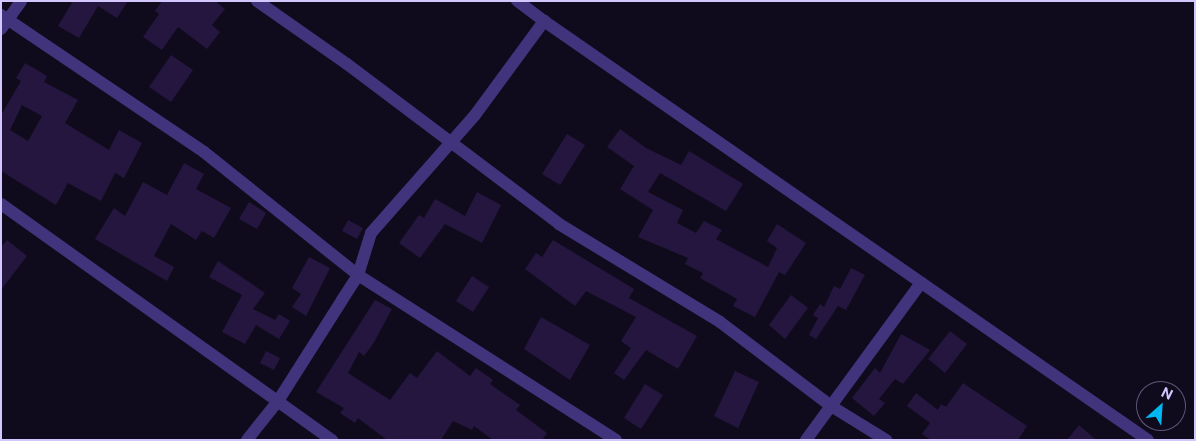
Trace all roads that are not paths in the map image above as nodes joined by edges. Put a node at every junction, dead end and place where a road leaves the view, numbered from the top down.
1 (22, 1) edge
2 (258, 1) edge
3 (518, 1) edge
4 (3, 21) edge
5 (544, 21) junction
6 (449, 142) junction
7 (1, 204) edge
8 (358, 275) junction
9 (921, 283) junction
10 (278, 401) junction
11 (831, 406) junction
12 (247, 440) edge
13 (332, 440) edge
14 (616, 440) edge
15 (806, 440) edge
16 (886, 440) edge
17 (1148, 440) edge

1 - 4 street
2 - 6 street
3 - 5 street
4 - 8 street
5 - 6 street
5 - 9 street
6 - 8 street
6 - 11 street
7 - 10 street
8 - 10 street
8 - 14 street
9 - 11 street
9 - 17 street
10 - 12 street
10 - 13 street
11 - 15 street
11 - 16 street

